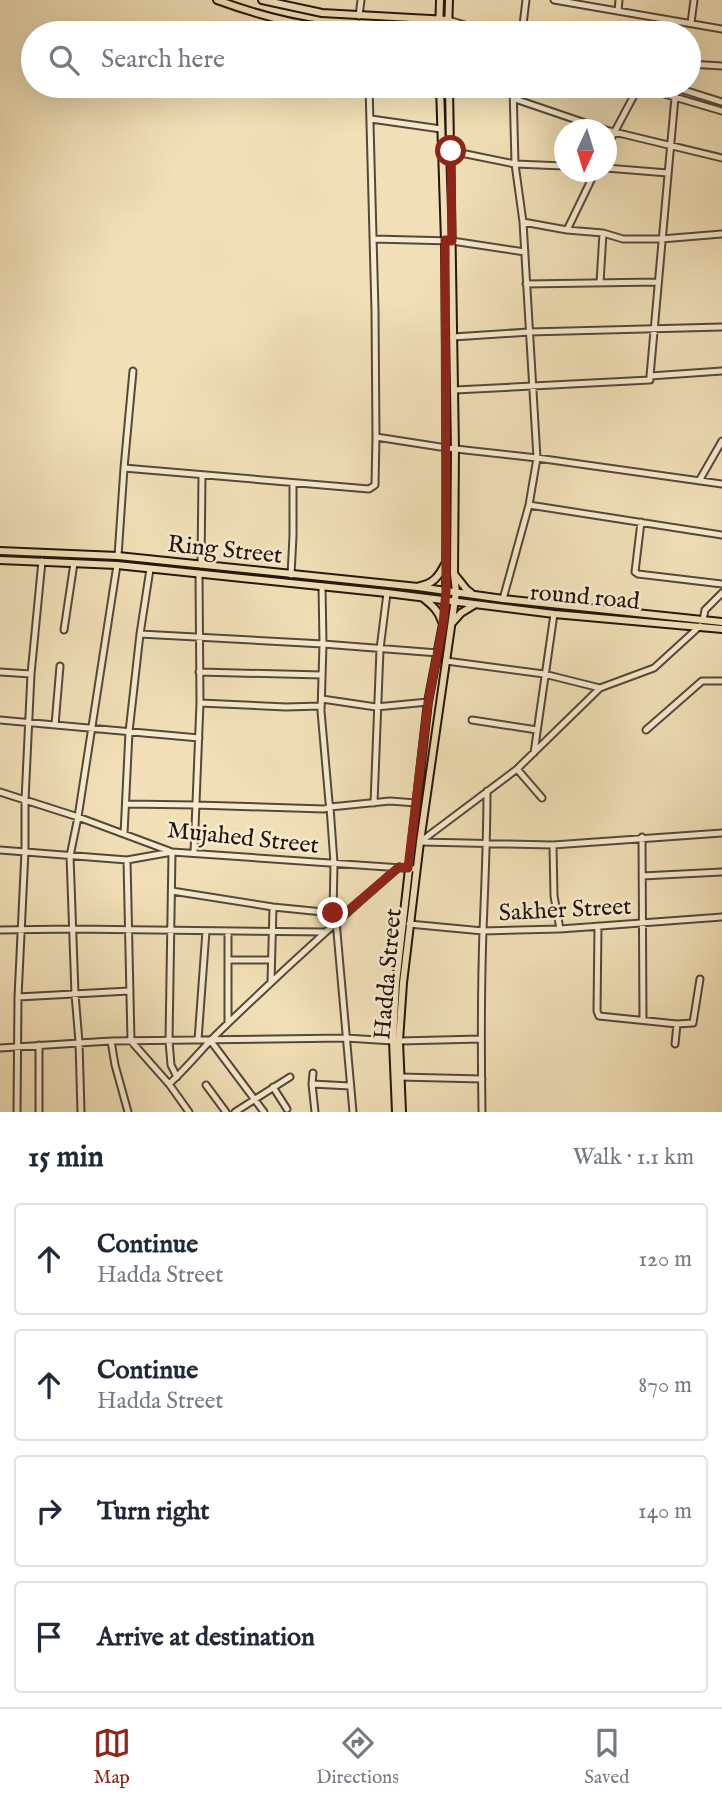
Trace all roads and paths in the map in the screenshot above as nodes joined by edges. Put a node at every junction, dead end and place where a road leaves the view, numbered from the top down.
1 (217, 0) edge
2 (262, 0) edge
3 (361, 0) edge
4 (440, 0) edge
5 (449, 0) edge
6 (526, 0) edge
7 (554, 0) edge
8 (619, 0) edge
9 (694, 0) edge
10 (275, 4) junction
11 (618, 11) junction
12 (359, 16) junction
13 (272, 17) junction
14 (439, 20) junction
15 (448, 20) junction
16 (292, 21) edge
17 (451, 21) edge
18 (523, 21) edge
19 (679, 21) edge
20 (691, 21) edge
21 (701, 25) edge
22 (722, 29) edge
23 (701, 65) edge
24 (722, 66) edge
25 (701, 95) edge
26 (370, 98) edge
27 (441, 98) edge
28 (449, 98) edge
29 (632, 98) edge
30 (675, 98) edge
31 (678, 98) edge
32 (514, 99) joint
33 (722, 102) edge
34 (722, 111) edge
35 (371, 119) junction
36 (573, 119) edge
37 (617, 126) edge
38 (442, 129) junction
39 (617, 133) edge
40 (670, 147) junction
41 (451, 151) junction
42 (722, 158) edge
43 (515, 164) junction
44 (554, 166) edge
45 (617, 169) edge
46 (667, 173) junction
47 (590, 182) edge
48 (523, 222) junction
49 (567, 230) junction
50 (603, 233) junction
51 (722, 234) edge
52 (373, 239) junction
53 (662, 239) junction
54 (449, 241) junction
55 (525, 252) junction
56 (657, 282) junction
57 (600, 283) junction
58 (526, 284) junction
59 (722, 327) edge
60 (653, 328) junction
61 (529, 332) junction
62 (453, 337) junction
63 (133, 371) dead end
64 (722, 371) edge
65 (650, 376) junction
66 (534, 387) junction
67 (454, 390) junction
68 (376, 437) junction
69 (722, 441) edge
70 (447, 448) junction
71 (455, 449) junction
72 (537, 458) junction
73 (124, 468) junction
74 (202, 475) junction
75 (699, 481) junction
76 (293, 484) junction
77 (722, 484) edge
78 (529, 505) junction
79 (641, 522) junction
80 (722, 535) edge
81 (0, 551) edge
82 (118, 556) junction
83 (0, 560) edge
84 (41, 561) junction
85 (74, 562) junction
86 (445, 563) junction
87 (117, 565) junction
88 (201, 565) junction
89 (150, 569) junction
90 (199, 574) junction
91 (454, 574) junction
92 (291, 575) junction
93 (722, 584) edge
94 (322, 586) junction
95 (418, 587) junction
96 (446, 591) junction
97 (456, 592) junction
98 (387, 593) junction
99 (722, 593) edge
100 (473, 594) junction
101 (422, 597) junction
102 (503, 599) junction
103 (445, 600) junction
104 (456, 601) junction
105 (475, 604) junction
106 (554, 614) junction
107 (722, 622) edge
108 (702, 623) junction
109 (443, 624) junction
110 (452, 624) junction
111 (722, 629) edge
112 (64, 630) dead end
113 (140, 634) junction
114 (199, 638) junction
115 (323, 644) junction
116 (380, 649) junction
117 (438, 653) junction
118 (446, 661) junction
119 (60, 666) dead end
120 (0, 672) edge
121 (200, 672) junction
122 (31, 674) junction
123 (544, 674) junction
124 (322, 675) junction
125 (722, 681) edge
126 (600, 688) junction
127 (321, 702) junction
128 (428, 702) junction
129 (200, 703) junction
130 (376, 707) junction
131 (0, 720) edge
132 (472, 720) dead end
133 (30, 722) junction
134 (55, 725) junction
135 (92, 728) junction
136 (537, 730) junction
137 (646, 730) dead end
138 (129, 732) junction
139 (199, 738) junction
140 (534, 753) junction
141 (517, 769) junction
142 (487, 791) junction
143 (0, 792) edge
144 (542, 798) dead end
145 (25, 800) junction
146 (374, 803) junction
147 (416, 803) junction
148 (126, 804) junction
149 (196, 804) junction
150 (330, 807) junction
151 (78, 817) junction
152 (722, 833) edge
153 (124, 834) junction
154 (642, 837) junction
155 (420, 842) junction
156 (487, 844) junction
157 (553, 845) junction
158 (0, 850) edge
159 (25, 851) junction
160 (172, 852) junction
161 (194, 853) junction
162 (70, 856) junction
163 (127, 860) junction
164 (334, 863) junction
165 (399, 867) junction
166 (412, 868) junction
167 (722, 872) edge
168 (642, 876) junction
169 (172, 891) junction
170 (273, 907) junction
171 (333, 913) junction
172 (722, 917) edge
173 (336, 921) junction
174 (642, 923) junction
175 (409, 924) junction
176 (598, 926) junction
177 (0, 929) edge
178 (72, 929) junction
179 (560, 929) junction
180 (21, 930) junction
181 (128, 930) junction
182 (170, 930) junction
183 (206, 931) junction
184 (228, 931) junction
185 (483, 931) junction
186 (272, 932) junction
187 (325, 932) junction
188 (228, 960) junction
189 (271, 960) junction
190 (700, 979) dead end
191 (271, 982) junction
192 (129, 991) junction
193 (75, 994) junction
194 (18, 998) junction
195 (643, 1020) junction
196 (228, 1023) junction
197 (677, 1024) junction
198 (346, 1038) junction
199 (481, 1039) junction
200 (198, 1040) junction
201 (210, 1040) junction
202 (111, 1041) junction
203 (131, 1041) junction
204 (169, 1041) junction
205 (396, 1041) junction
206 (79, 1042) junction
207 (675, 1044) dead end
208 (39, 1045) junction
209 (18, 1046) junction
210 (0, 1048) edge
211 (313, 1073) dead end
212 (177, 1077) junction
213 (290, 1077) dead end
214 (400, 1077) junction
215 (482, 1079) junction
216 (169, 1084) junction
217 (312, 1084) junction
218 (205, 1085) dead end
219 (351, 1086) junction
220 (273, 1087) junction
221 (254, 1099) junction
222 (286, 1109) dead end
223 (81, 1111) edge
224 (17, 1112) edge
225 (38, 1112) edge
226 (73, 1112) edge
227 (128, 1112) edge
228 (189, 1112) edge
229 (226, 1112) edge
230 (235, 1112) edge
231 (264, 1112) edge
232 (314, 1112) edge
233 (353, 1112) edge
234 (396, 1112) edge
235 (402, 1112) edge
236 (482, 1112) edge

1 - 13 main road
2 - 10 main road
3 - 12 street
4 - 14 main road
5 - 15 main road
6 - 18 street
7 - 11 street
8 - 11 street
9 - 20 street
10 - 12 main road
10 - 13 main road
11 - 19 street
12 - 14 main road
13 - 16 main road
14 - 15 main road
15 - 17 street
21 - 22 street
23 - 24 street
25 - 33 street
26 - 35 street
27 - 38 main road, Hadda Street
28 - 41 main road, Hadda Street
29 - 37 street
30 - 40 street
31 - 34 street
32 - 36 street
32 - 43 street
35 - 38 street
35 - 52 street
38 - 54 main road, Hadda Street
39 - 40 street
40 - 42 street
40 - 46 street
41 - 43 street
41 - 54 main road, Hadda Street
43 - 44 street
43 - 48 street
45 - 46 street
46 - 53 street
47 - 49 street
48 - 49 street
48 - 55 street
49 - 50 street
50 - 53 street
50 - 57 street
51 - 53 street
52 - 54 street
52 - 68 street
53 - 56 street
54 - 55 street
54 - 62 main road, Hadda Street
54 - 70 main road, Hadda Street
55 - 58 street
56 - 57 street
56 - 60 street
57 - 58 street
58 - 61 street
59 - 60 street
60 - 61 street
60 - 65 street
61 - 62 street
61 - 66 street
62 - 67 main road, Hadda Street
63 - 73 street
64 - 65 street
65 - 66 street
66 - 67 street
66 - 72 street
67 - 71 main road, Hadda Street
68 - 70 street
68 - 76 street
69 - 75 street
70 - 71 street
70 - 86 main road, Hadda Street
71 - 72 street
71 - 91 main road, Hadda Street
72 - 75 street
72 - 78 street
73 - 74 street
73 - 82 street
74 - 76 street
74 - 88 street
75 - 77 street
76 - 92 street
78 - 79 street
78 - 102 street
79 - 80 street
79 - 93 street
81 - 82 main road, Ring Street
82 - 87 main road
82 - 88 main road, Ring Street
83 - 84 main road, Ring Street
84 - 85 main road, Ring Street
84 - 122 street
85 - 87 main road, Ring Street
85 - 112 street
86 - 95 main road
86 - 96 main road, Hadda Street
87 - 89 main road, Ring Street
87 - 135 street
88 - 92 main road, Ring Street
89 - 90 main road, Ring Street
89 - 113 street
90 - 94 main road, Ring Street
90 - 114 street
91 - 97 main road, Hadda Street
91 - 100 main road
92 - 95 main road, Ring Street
94 - 98 main road, Ring Street
94 - 115 street
95 - 96 main road, Ring Street
96 - 97 main road, round road
96 - 103 main road, Hadda Street
97 - 100 main road, round road
97 - 104 main road, Hadda Street
98 - 101 main road, Ring Street
98 - 116 street
99 - 108 street
100 - 102 main road, round road
101 - 103 main road, Ring Street
101 - 109 main road
102 - 108 main road, round road
103 - 104 main road, round road
103 - 109 main road, Hadda Street
104 - 105 main road, round road
104 - 110 main road, Hadda Street
105 - 106 main road, round road
105 - 110 main road
106 - 108 main road, round road
106 - 123 street
107 - 108 main road, round road
108 - 111 main road, round road
108 - 126 street
109 - 117 main road, Hadda Street
110 - 118 main road, Hadda Street
113 - 114 street
113 - 138 street
114 - 115 street
114 - 121 street
115 - 116 street
115 - 124 street
116 - 117 street
116 - 130 street
117 - 128 main road, Hadda Street
118 - 123 street
118 - 155 main road, Hadda Street
119 - 134 street
120 - 122 street
121 - 124 street
121 - 129 street
122 - 133 street
123 - 126 street
123 - 136 street
124 - 127 street
125 - 137 street
126 - 140 street
127 - 129 street
127 - 130 street
127 - 150 street
128 - 130 street
128 - 147 main road, Hadda Street
129 - 139 street
130 - 146 street
131 - 133 street
132 - 136 street
133 - 134 street
133 - 145 street
134 - 135 street
135 - 138 street
135 - 151 street
136 - 140 street
138 - 139 street
138 - 148 street
139 - 149 street
140 - 141 street
141 - 142 street
141 - 144 street
142 - 155 street
142 - 156 street
143 - 145 street, Mujahed Street
145 - 151 street, Mujahed Street
145 - 159 street
146 - 147 street
146 - 150 street
147 - 166 main road, Hadda Street
148 - 149 street
148 - 153 street
149 - 150 street
149 - 161 street
150 - 164 street
151 - 153 street, Mujahed Street
151 - 162 street
152 - 154 street
153 - 160 street, Mujahed Street
154 - 157 street
154 - 168 street
155 - 156 street
155 - 166 main road, Hadda Street
156 - 157 street
156 - 185 street
157 - 179 street
158 - 159 street
159 - 162 street
159 - 180 street
160 - 161 street, Mujahed Street
160 - 163 street
160 - 169 street
161 - 164 street, Mujahed Street
162 - 163 street
162 - 178 street
163 - 181 street
164 - 165 street, Mujahed Street
164 - 171 street
165 - 166 street, Mujahed Street
165 - 173 street
166 - 175 main road, Hadda Street
166 - 205 main road, Hadda Street
167 - 168 street
168 - 174 street
169 - 170 street
169 - 182 street
170 - 171 street
170 - 186 street
171 - 173 street
172 - 174 street, Sakher Street
173 - 187 street
173 - 198 street
174 - 176 street, Sakher Street
174 - 195 street
175 - 185 street, Sakher Street
175 - 205 main road, Hadda Street
176 - 179 street, Sakher Street
176 - 195 street
177 - 180 street
178 - 180 street
178 - 181 street
178 - 193 street
179 - 185 street, Sakher Street
180 - 194 street
181 - 182 street
181 - 192 street
182 - 183 street
182 - 204 street
183 - 184 street
183 - 200 street
184 - 186 street
184 - 188 street
185 - 199 street
186 - 187 street
186 - 189 street
187 - 191 street
188 - 189 street
188 - 196 street
189 - 191 street
190 - 197 street
191 - 196 street
192 - 193 street
192 - 203 street
193 - 194 street
193 - 206 street
194 - 209 street
195 - 197 street
196 - 201 street
197 - 207 street
198 - 201 street
198 - 205 street
198 - 219 street
199 - 205 street
199 - 215 street
200 - 201 street
200 - 204 street
201 - 212 street
201 - 221 street
202 - 203 street
202 - 206 street
202 - 227 street
203 - 204 street
203 - 216 street
204 - 212 street
205 - 214 main road, Hadda Street
205 - 234 main road, Hadda Street
206 - 208 street
206 - 223 street
208 - 209 street
208 - 225 street
209 - 210 street
209 - 224 street
211 - 217 street
212 - 216 street
213 - 220 street
214 - 215 street
214 - 235 main road, Hadda Street
215 - 236 street
216 - 228 street
217 - 219 street
217 - 232 street
218 - 229 street
219 - 233 street
220 - 221 street
220 - 222 street
221 - 230 street
221 - 231 street
223 - 226 street

